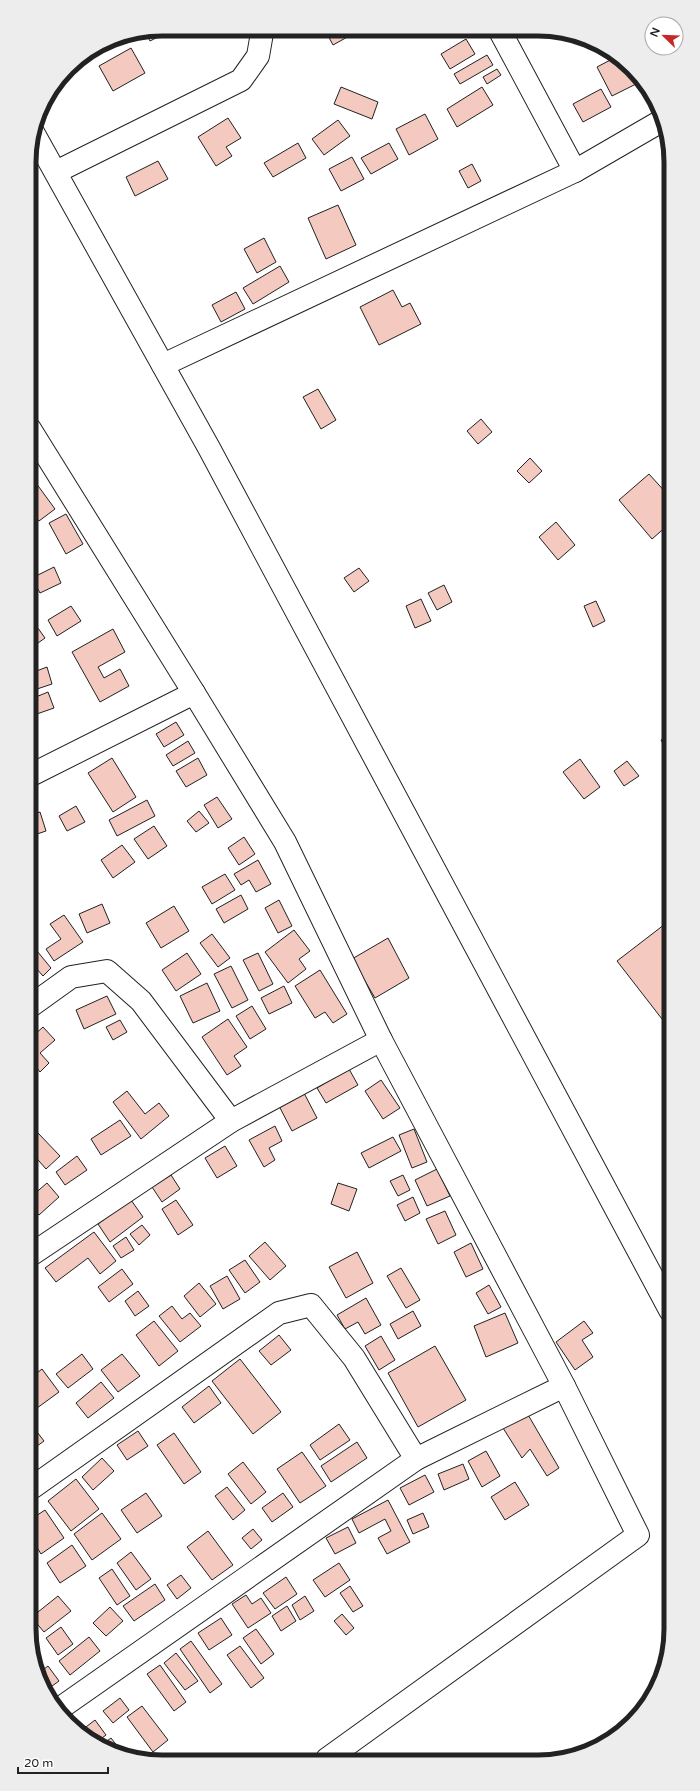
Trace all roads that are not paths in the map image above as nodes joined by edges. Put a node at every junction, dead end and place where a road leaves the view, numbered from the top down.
1 (261, 36) edge
2 (503, 36) edge
3 (658, 123) edge
4 (38, 141) edge
5 (575, 171) junction
6 (56, 172) junction
7 (162, 365) junction
8 (36, 439) edge
9 (194, 692) junction
10 (36, 773) edge
11 (36, 1002) edge
12 (381, 1040) junction
13 (231, 1121) junction
14 (36, 1251) edge
15 (664, 1299) edge
16 (564, 1386) junction
17 (416, 1459) junction
18 (36, 1485) edge
19 (62, 1706) edge
20 (333, 1755) edge

1 - 6 street
2 - 5 street
3 - 5 street
4 - 6 street
5 - 7 street
6 - 7 street
7 - 15 street
8 - 9 street
9 - 10 street
9 - 12 street
11 - 13 street
12 - 13 street
12 - 16 street
13 - 14 street
16 - 17 street
16 - 20 street
17 - 18 street
17 - 19 street

